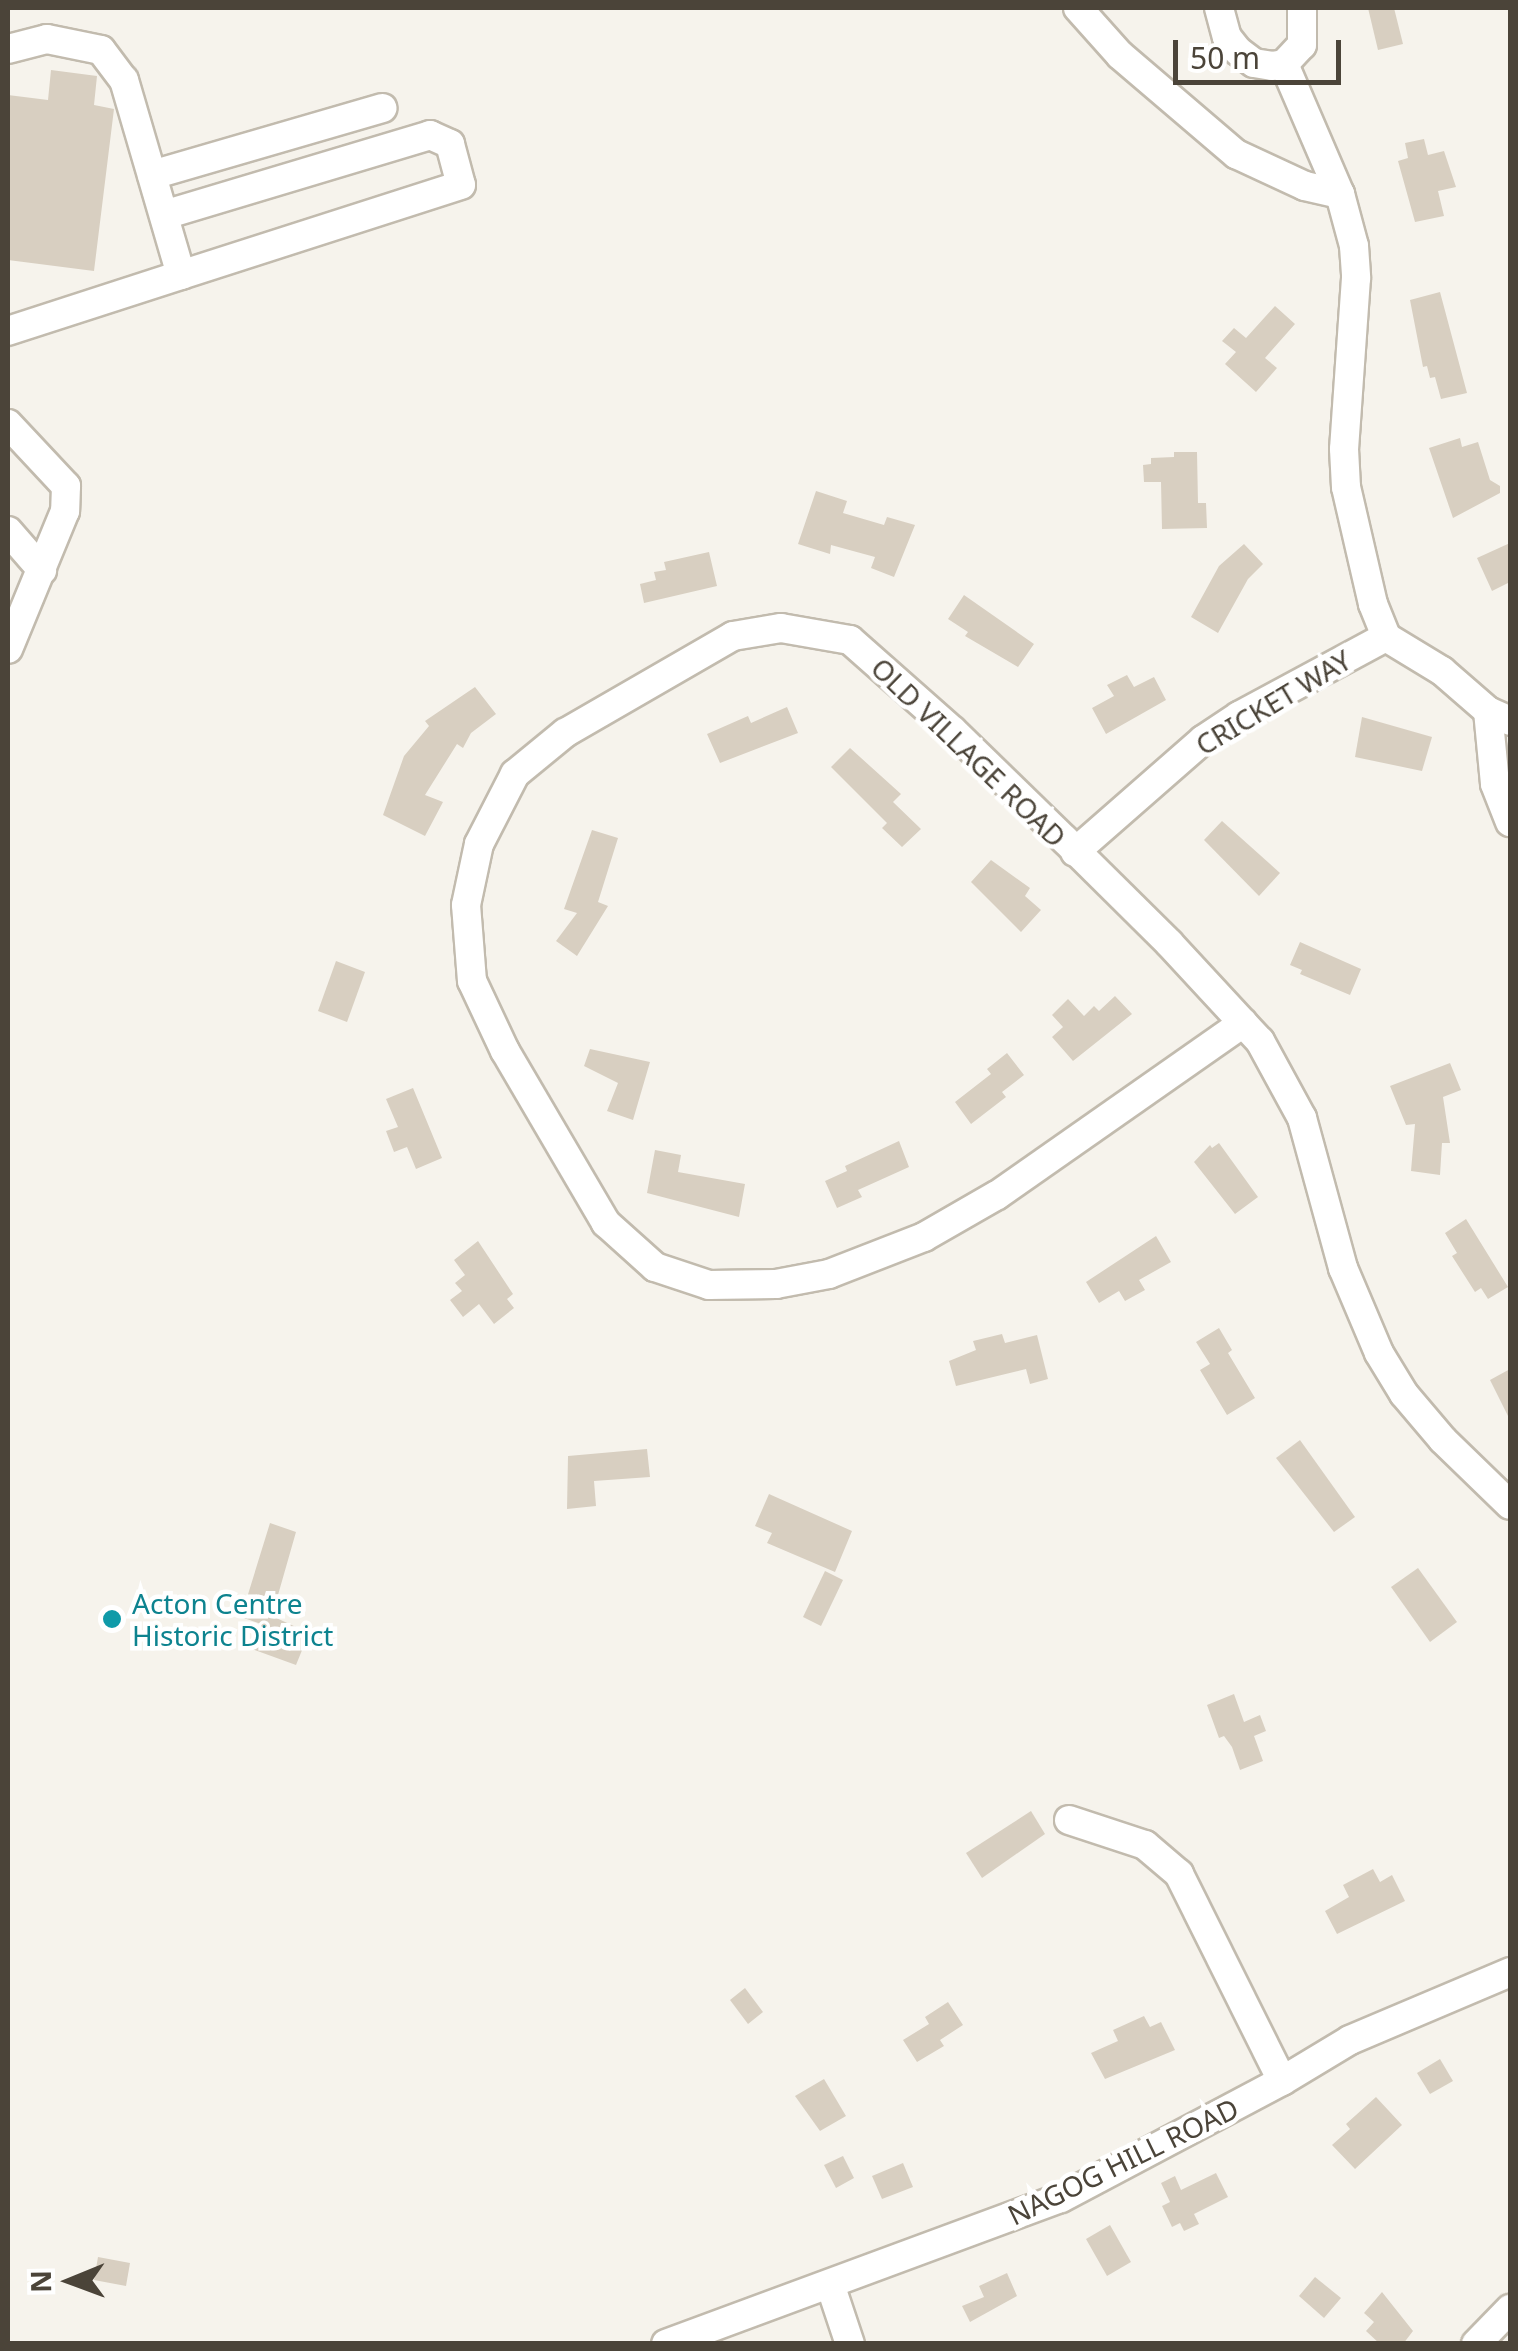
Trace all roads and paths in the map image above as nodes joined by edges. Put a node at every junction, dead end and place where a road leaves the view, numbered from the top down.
1 (1078, 8) edge
2 (1219, 8) edge
3 (1302, 8) edge
4 (8, 49) edge
5 (1284, 64) junction
6 (382, 108) dead end
7 (152, 174) junction
8 (1340, 194) junction
9 (164, 215) junction
10 (181, 275) junction
11 (8, 332) edge
12 (13, 442) edge
13 (8, 531) edge
14 (42, 570) junction
15 (1386, 637) junction
16 (8, 649) edge
17 (1499, 716) edge
18 (1510, 822) edge
19 (1074, 852) junction
20 (1243, 1022) junction
21 (1510, 1505) edge
22 (1069, 1820) dead end
23 (1510, 1972) edge
24 (1282, 2081) junction
25 (830, 2284) junction
26 (1510, 2309) edge
27 (666, 2344) edge
28 (850, 2344) edge
29 (1476, 2344) edge

1 - 8 street
2 - 5 street
3 - 5 street
4 - 7 street
5 - 8 street
6 - 7 street
7 - 9 street
8 - 15 street
9 - 10 street
9 - 10 street
10 - 11 street
12 - 14 street
13 - 14 street
14 - 16 street
15 - 17 street
15 - 19 street, CRICKET WAY
17 - 18 street
19 - 20 street, OLD VILLAGE ROAD
19 - 20 street, OLD VILLAGE ROAD
20 - 21 street, OLD VILLAGE ROAD
22 - 24 street
23 - 24 street, NAGOG HILL ROAD
24 - 25 street, NAGOG HILL ROAD
25 - 27 street, NAGOG HILL ROAD
25 - 28 street
26 - 29 street

